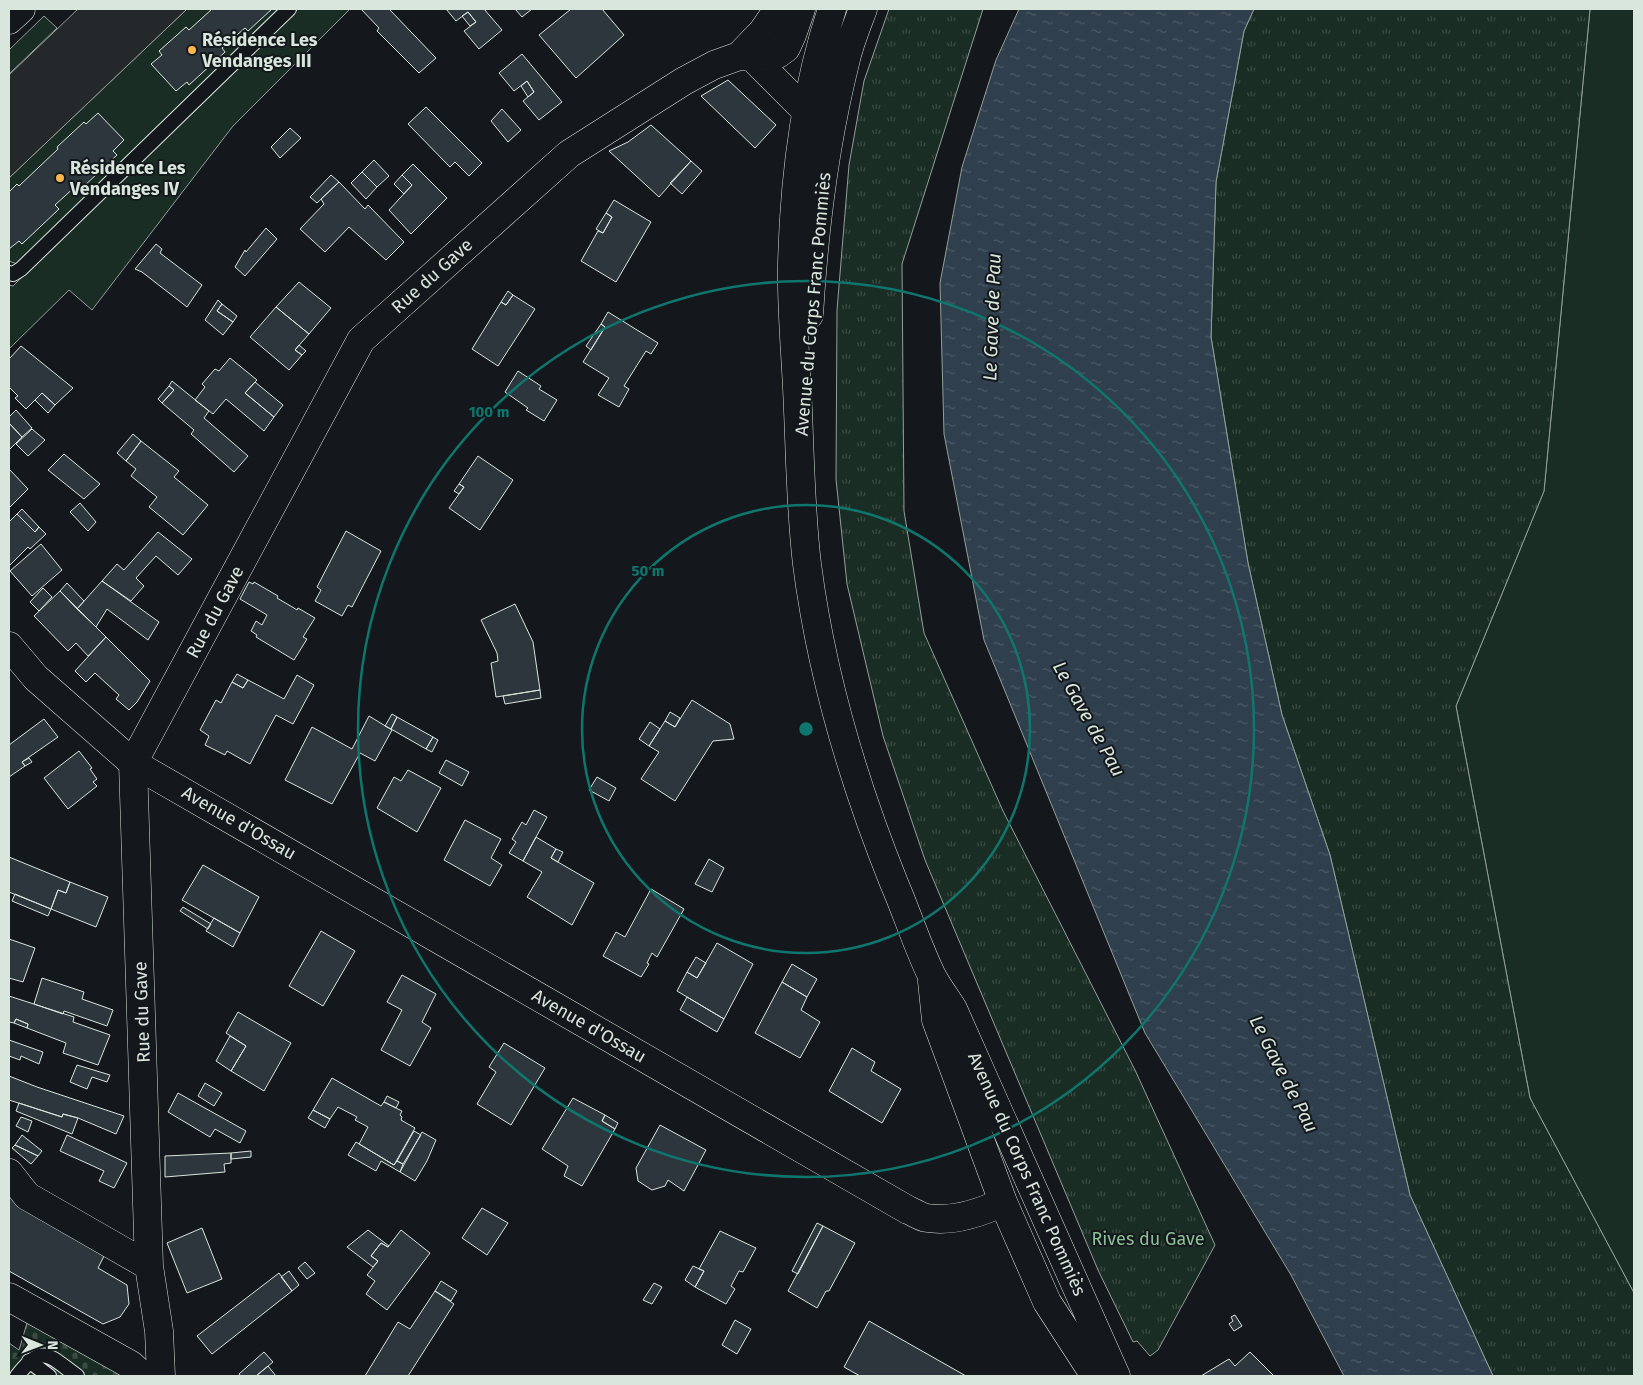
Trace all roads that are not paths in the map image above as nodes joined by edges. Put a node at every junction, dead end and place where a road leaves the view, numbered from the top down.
1 (21, 9) edge
2 (289, 9) edge
3 (778, 9) edge
4 (801, 9) edge
5 (832, 9) edge
6 (863, 9) edge
7 (9, 20) edge
8 (746, 56) junction
9 (807, 112) junction
10 (9, 273) edge
11 (800, 454) junction
12 (9, 646) edge
13 (133, 763) junction
14 (932, 975) junction
15 (9, 1173) edge
16 (1004, 1202) junction
17 (1053, 1234) junction
18 (149, 1266) junction
19 (9, 1297) edge
20 (29, 1361) junction
21 (16, 1374) edge
22 (49, 1376) edge
23 (78, 1376) edge
24 (143, 1376) edge
25 (161, 1376) edge
26 (1095, 1376) edge
27 (1116, 1376) edge

1 - 7 street
2 - 10 lane
3 - 8 street, Rue du Gave
4 - 8 street, Rue du Gave
5 - 9 street, Avenue du Corps Franc Pommiès
6 - 11 street, Avenue du Corps Franc Pommiès
8 - 9 street
8 - 13 street, Rue du Gave
9 - 11 street, Avenue du Corps Franc Pommiès
11 - 14 street, Avenue du Corps Franc Pommiès
12 - 13 street, Avenue d'Ossau
13 - 16 street, Avenue d'Ossau
13 - 18 street, Rue du Gave
14 - 16 street, Avenue du Corps Franc Pommiès
14 - 17 street, Avenue du Corps Franc Pommiès
15 - 18 street
16 - 17 street
16 - 26 street, Avenue du Corps Franc Pommiès
17 - 27 street, Avenue du Corps Franc Pommiès
18 - 25 street, Rue du Gave
19 - 24 street
20 - 21 lane
20 - 22 lane
20 - 23 lane

